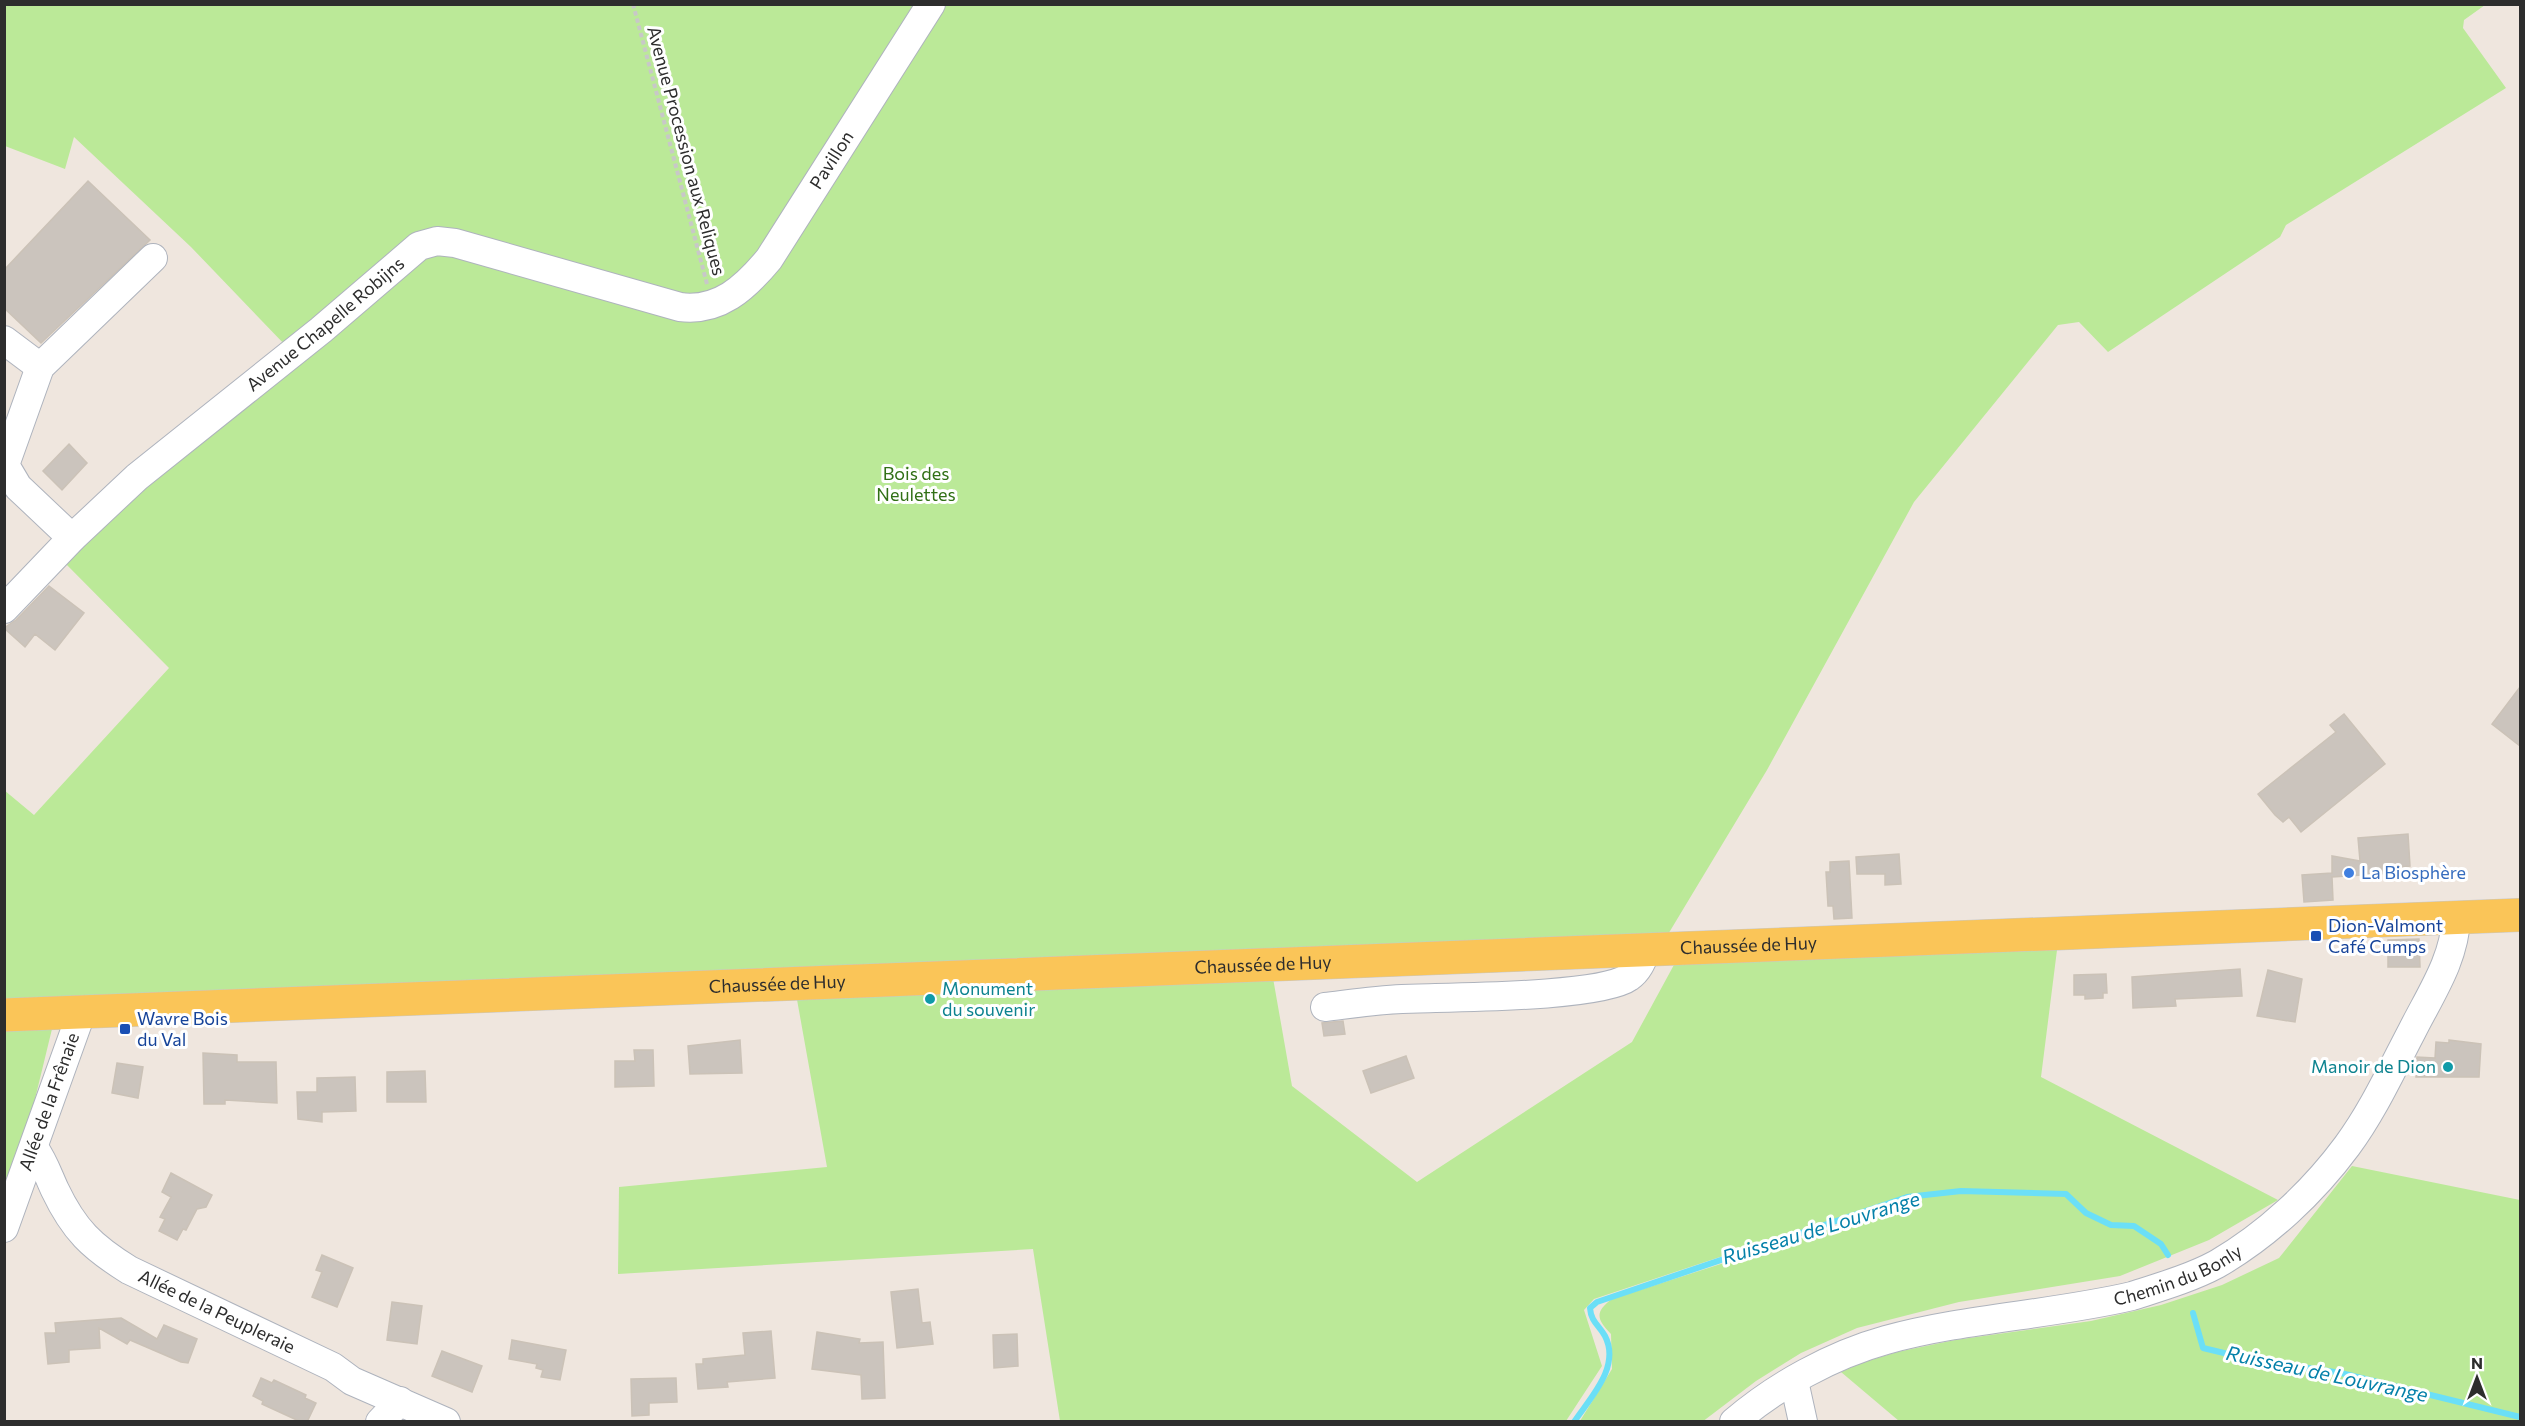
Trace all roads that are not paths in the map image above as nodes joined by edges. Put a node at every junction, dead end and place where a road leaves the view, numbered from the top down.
1 (931, 4) edge
2 (153, 258) dead end
3 (716, 303) joint
4 (4, 340) edge
5 (40, 368) junction
6 (72, 538) junction
7 (4, 609) edge
8 (2520, 915) edge
9 (2456, 918) junction
10 (1646, 951) junction
11 (1325, 1007) dead end
12 (82, 1011) junction
13 (4, 1015) edge
14 (34, 1148) junction
15 (4, 1228) edge
16 (1794, 1381) junction
17 (400, 1401) junction
18 (380, 1422) edge
19 (446, 1422) edge
20 (1734, 1422) edge
21 (1803, 1422) edge

1 - 3 street, Pavillon
2 - 5 street
3 - 6 street, Avenue Chapelle Robijns
4 - 5 street
5 - 6 street
6 - 7 street, Avenue Chapelle Robijns
8 - 9 main road, Chaussée de Huy
9 - 10 main road, Chaussée de Huy
9 - 16 street, Chemin du Bonly
10 - 11 street
10 - 12 main road, Chaussée de Huy
12 - 13 main road, Chaussée de Huy
12 - 14 street, Allée de la Frênaie
14 - 15 street, Allée de la Frênaie
14 - 17 street, Allée de la Peupleraie
16 - 20 street, Chemin du Bonly
16 - 21 street
17 - 18 street
17 - 19 street, Allée de la Peupleraie

